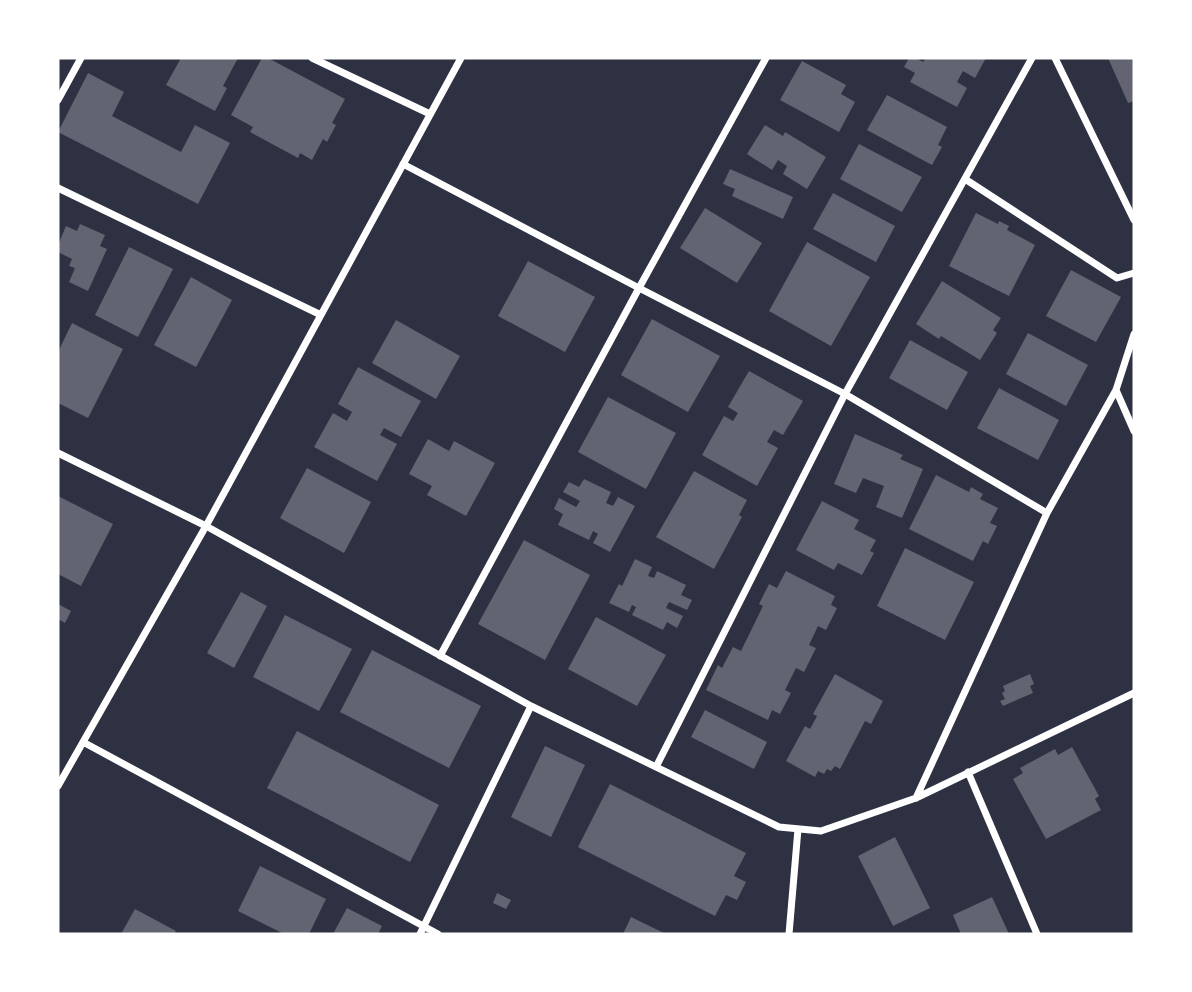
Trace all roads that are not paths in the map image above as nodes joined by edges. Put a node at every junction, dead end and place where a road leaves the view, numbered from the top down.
1 (81, 58) edge
2 (312, 58) edge
3 (461, 58) edge
4 (766, 58) edge
5 (1032, 58) edge
6 (1055, 58) edge
7 (58, 100) edge
8 (430, 114) junction
9 (403, 164) junction
10 (965, 179) junction
11 (58, 188) edge
12 (1134, 220) edge
13 (1134, 273) edge
14 (639, 288) junction
15 (321, 315) junction
16 (1134, 334) edge
17 (1116, 390) junction
18 (845, 394) junction
19 (1134, 431) edge
20 (58, 453) edge
21 (1048, 513) junction
22 (206, 526) junction
23 (440, 656) junction
24 (1134, 692) edge
25 (531, 706) junction
26 (82, 742) junction
27 (656, 767) junction
28 (968, 772) junction
29 (58, 786) edge
30 (916, 798) junction
31 (798, 829) junction
32 (422, 931) edge
33 (438, 934) edge
34 (789, 934) edge
35 (1037, 934) edge

1 - 7 street
2 - 8 street
3 - 8 street
4 - 14 street
5 - 10 street
6 - 12 street
8 - 9 street
9 - 14 street
9 - 15 street
10 - 13 street
10 - 18 street
11 - 15 street
14 - 18 street
14 - 23 street
15 - 22 street
16 - 17 street
17 - 19 street
17 - 21 street
18 - 21 street
18 - 27 street
20 - 22 street
21 - 30 street
22 - 23 street
22 - 26 street
23 - 25 street
24 - 28 street
25 - 27 street
25 - 32 street
26 - 29 street
26 - 32 street
27 - 31 street
28 - 30 street
28 - 35 street
30 - 31 street
31 - 34 street
32 - 33 street

